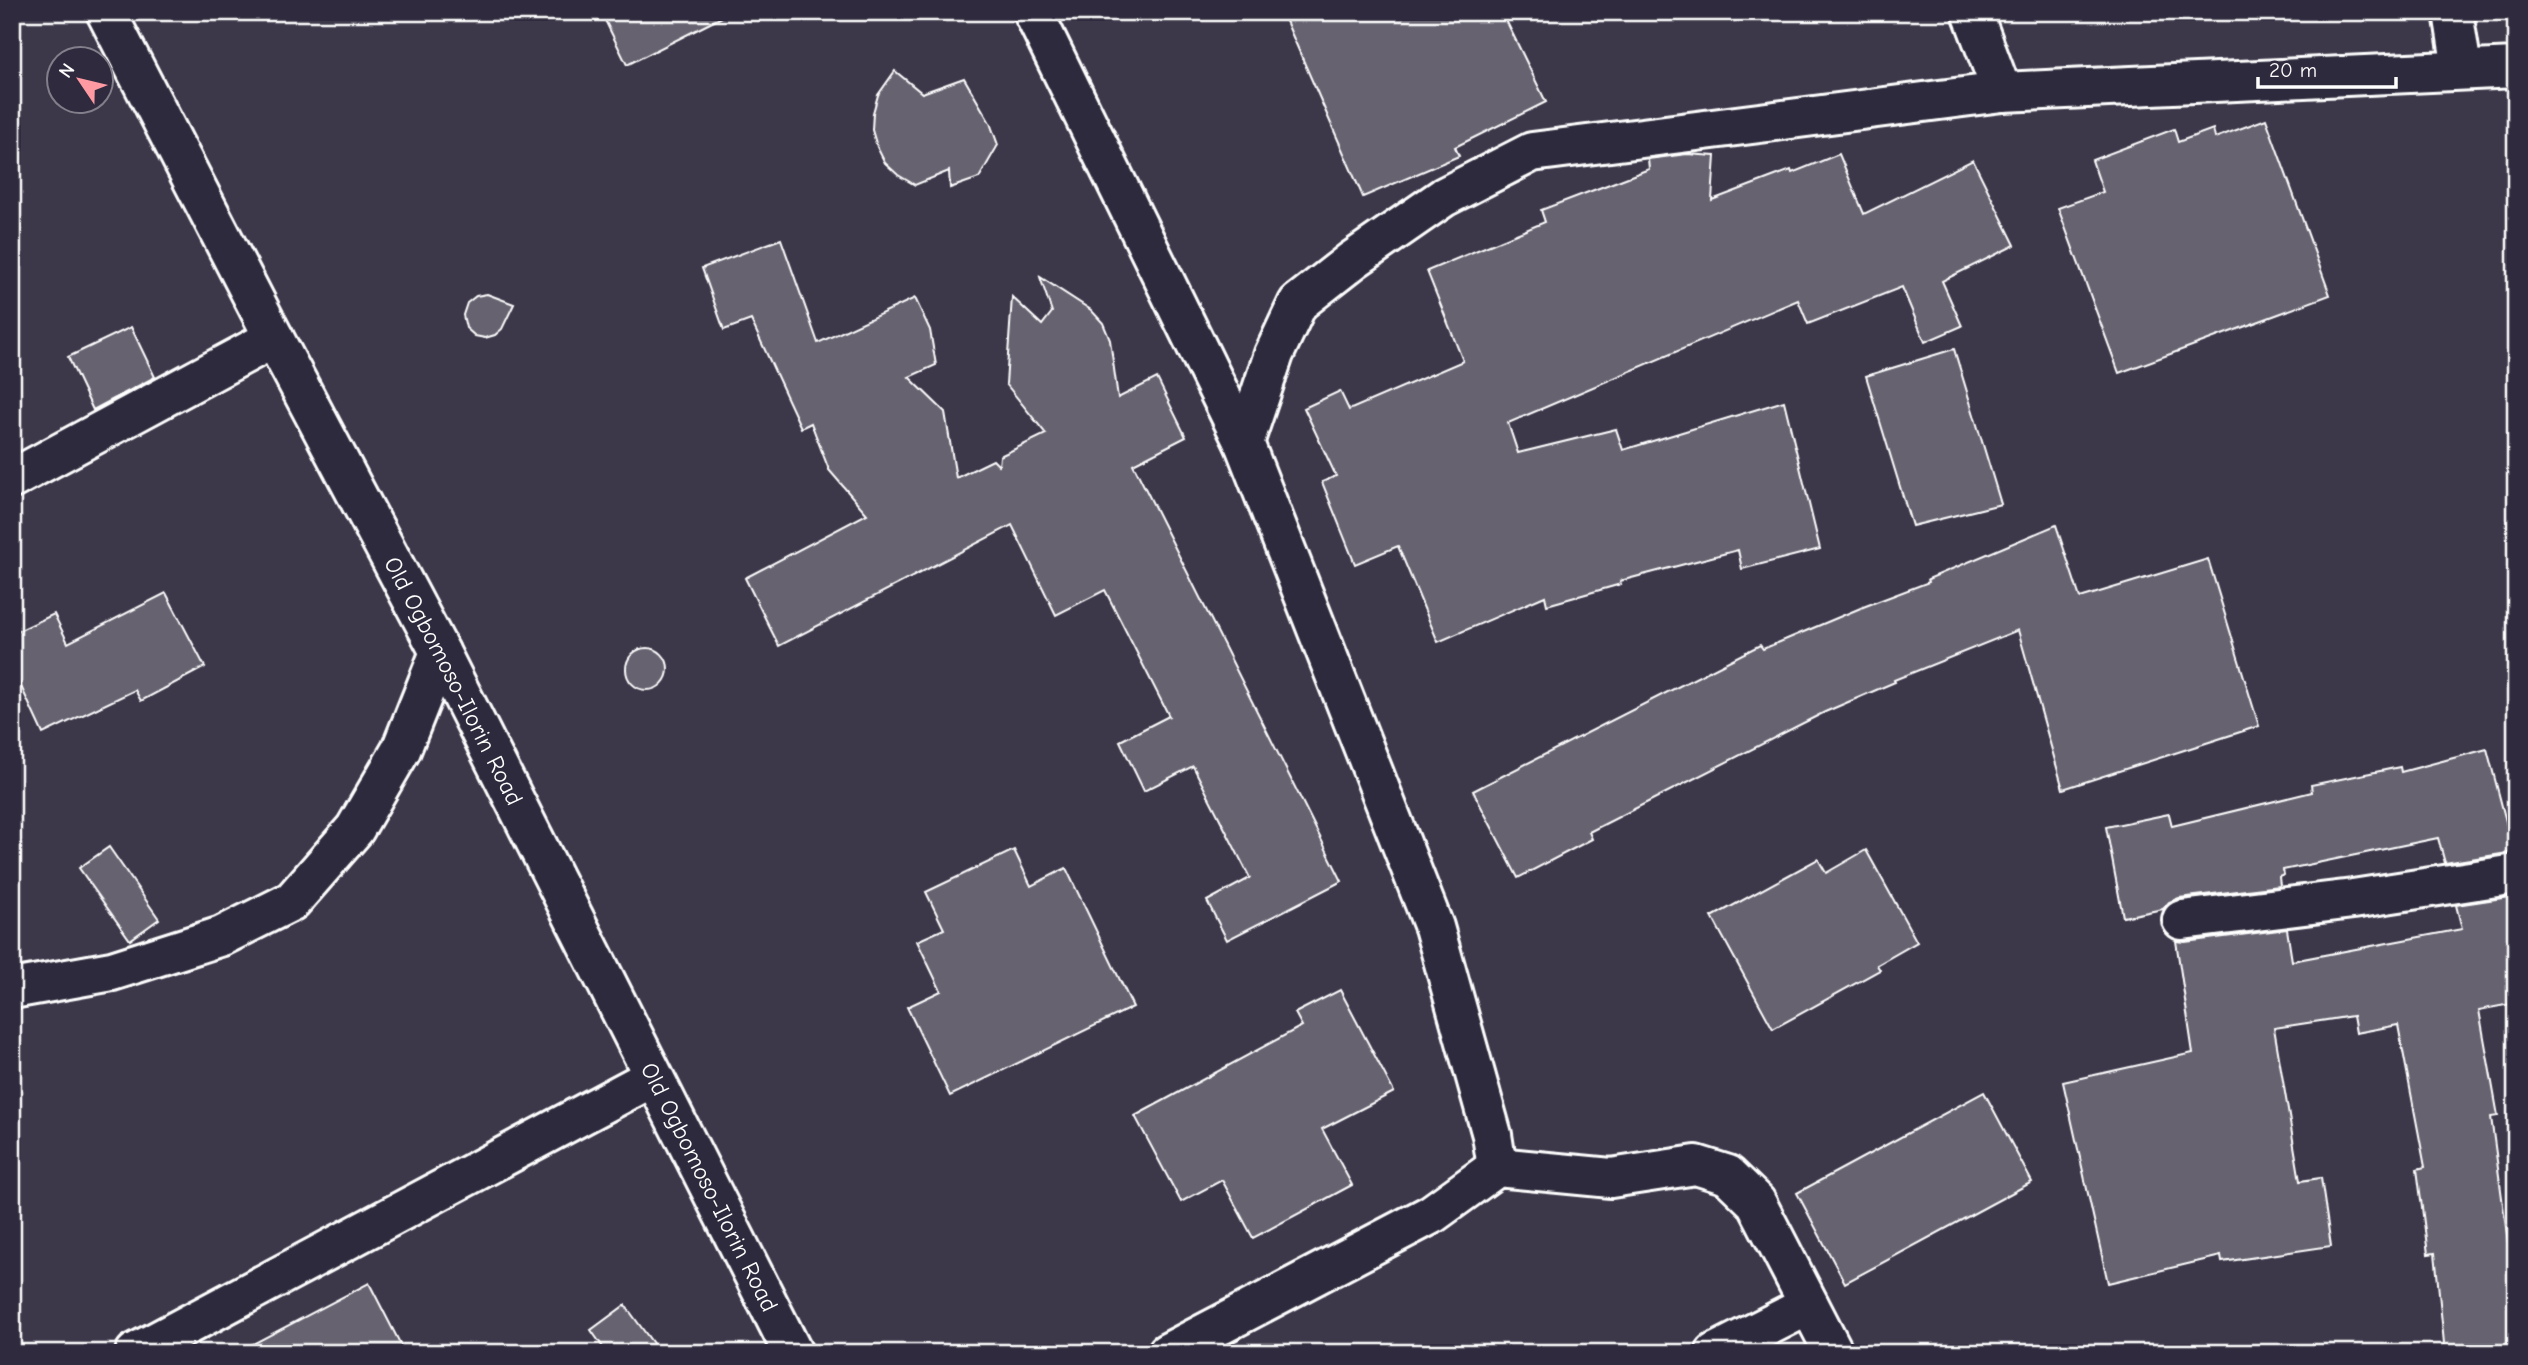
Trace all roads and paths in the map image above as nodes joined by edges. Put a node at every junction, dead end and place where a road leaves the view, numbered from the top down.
1 (106, 12) edge
2 (1033, 12) edge
3 (1972, 12) edge
4 (2453, 12) edge
5 (2516, 68) edge
6 (2462, 69) junction
7 (2002, 92) junction
8 (274, 338) junction
9 (1244, 443) junction
10 (12, 479) edge
11 (440, 652) junction
12 (2516, 874) edge
13 (2182, 920) dead end
14 (12, 989) edge
15 (653, 1077) junction
16 (1497, 1167) junction
17 (1809, 1305) junction
18 (135, 1353) edge
19 (793, 1353) edge
20 (1167, 1353) edge
21 (1715, 1353) edge
22 (1834, 1353) edge

1 - 8 main road, Old Ogbomoso-Ilorin Road
2 - 9 main road
3 - 7 main road
4 - 6 main road
5 - 6 main road
6 - 7 main road
7 - 9 main road
8 - 10 main road
8 - 11 main road, Old Ogbomoso-Ilorin Road
9 - 16 main road
11 - 14 main road
11 - 15 main road, Old Ogbomoso-Ilorin Road
12 - 13 main road
15 - 18 main road
15 - 19 main road, Old Ogbomoso-Ilorin Road
16 - 17 main road
16 - 20 main road
17 - 21 main road
17 - 22 main road

